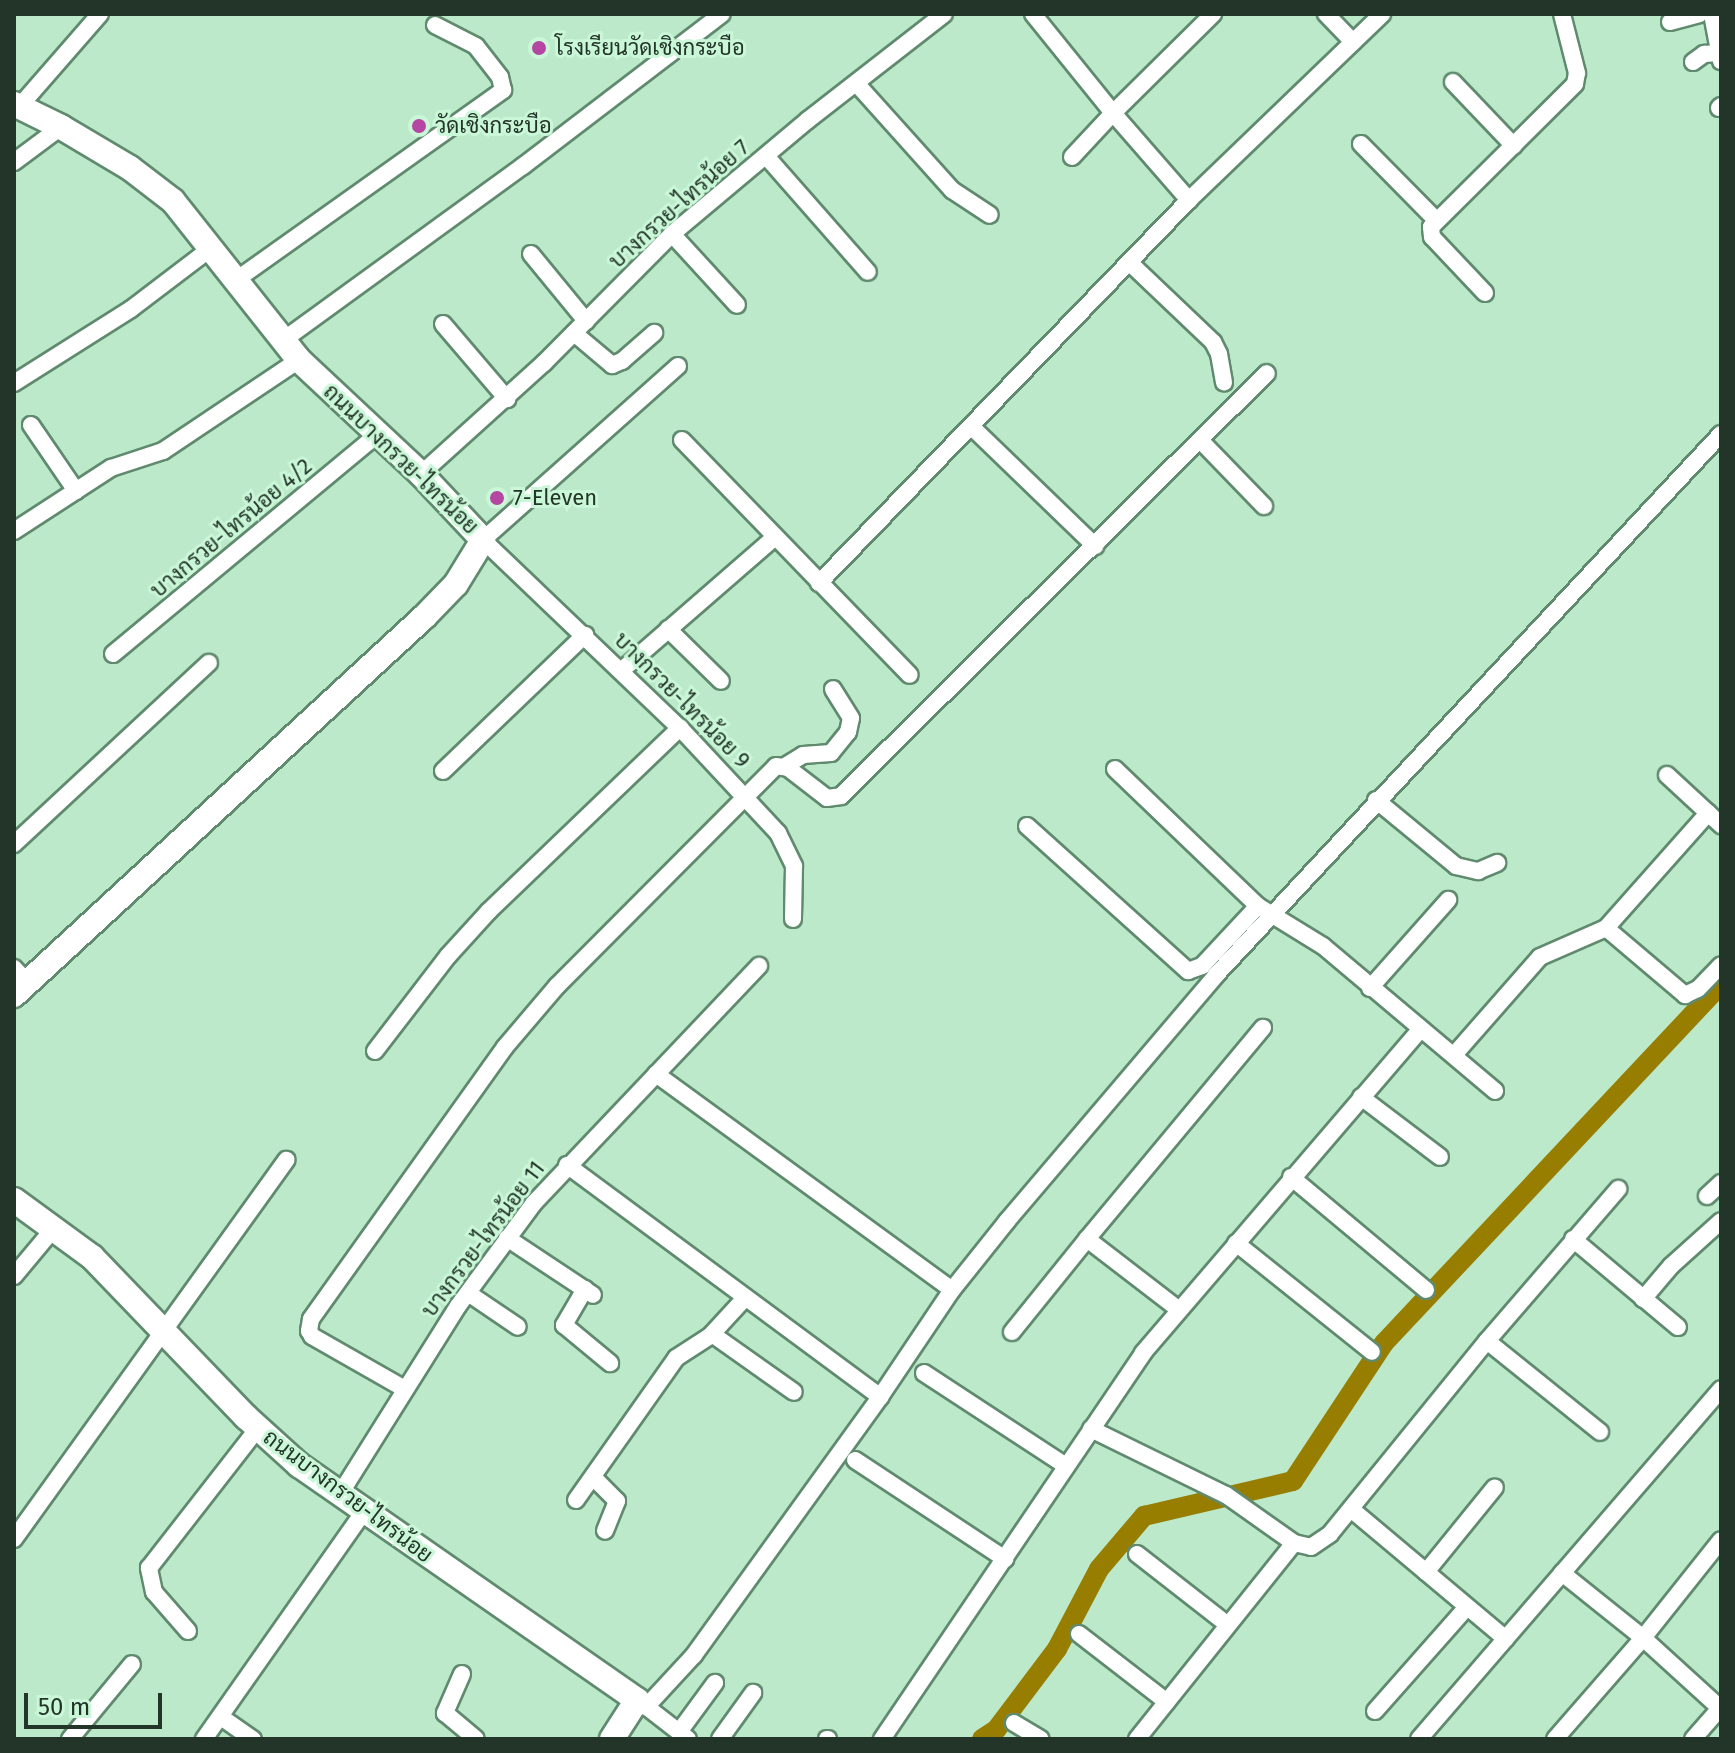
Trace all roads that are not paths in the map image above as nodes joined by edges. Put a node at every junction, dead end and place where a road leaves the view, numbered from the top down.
1 (100, 14) edge
2 (722, 14) edge
3 (1033, 14) edge
4 (1213, 14) edge
5 (1326, 14) edge
6 (1382, 14) edge
7 (1562, 14) edge
8 (1699, 14) edge
9 (1712, 14) edge
10 (939, 16) edge
11 (1670, 22) dead end
12 (435, 25) dead end
13 (1353, 42) junction
14 (1720, 57) edge
15 (1693, 62) dead end
16 (1453, 82) dead end
17 (856, 83) junction
18 (16, 106) edge
19 (1113, 113) junction
20 (61, 127) junction
21 (1361, 144) dead end
22 (1514, 146) junction
23 (766, 156) junction
24 (1072, 157) dead end
25 (14, 162) edge
26 (1189, 200) junction
27 (990, 215) dead end
28 (1436, 220) junction
29 (672, 234) junction
30 (211, 248) junction
31 (531, 254) dead end
32 (1130, 263) junction
33 (868, 272) dead end
34 (236, 280) junction
35 (1485, 293) dead end
36 (737, 305) dead end
37 (443, 324) dead end
38 (580, 327) junction
39 (654, 333) dead end
40 (282, 341) junction
41 (299, 360) junction
42 (678, 366) dead end
43 (1267, 373) dead end
44 (14, 383) edge
45 (1224, 383) dead end
46 (507, 399) junction
47 (31, 425) dead end
48 (973, 428) junction
49 (1721, 434) edge
50 (377, 435) junction
51 (682, 440) dead end
52 (1200, 440) junction
53 (421, 474) junction
54 (76, 491) junction
55 (1264, 506) dead end
56 (14, 531) edge
57 (774, 538) junction
58 (483, 540) junction
59 (1095, 546) junction
60 (819, 583) junction
61 (668, 629) junction
62 (585, 635) junction
63 (113, 654) dead end
64 (209, 663) dead end
65 (622, 670) junction
66 (910, 675) dead end
67 (721, 681) dead end
68 (833, 689) dead end
69 (680, 728) junction
70 (785, 766) junction
71 (1115, 769) dead end
72 (443, 771) dead end
73 (1667, 775) dead end
74 (746, 796) junction
75 (1376, 800) junction
76 (1708, 813) junction
77 (1721, 825) edge
78 (1027, 826) dead end
79 (14, 844) edge
80 (1497, 863) dead end
81 (1448, 900) dead end
82 (1274, 915) junction
83 (793, 919) dead end
84 (1606, 928) junction
85 (1721, 965) edge
86 (759, 966) dead end
87 (19, 982) edge
88 (1370, 988) junction
89 (1263, 1028) dead end
90 (1421, 1029) junction
91 (375, 1051) dead end
92 (1454, 1055) junction
93 (656, 1074) junction
94 (1495, 1091) dead end
95 (1361, 1097) junction
96 (1440, 1157) dead end
97 (286, 1160) dead end
98 (567, 1165) junction
99 (1291, 1177) junction
100 (1721, 1183) edge
101 (1618, 1189) dead end
102 (1707, 1196) dead end
103 (14, 1200) edge
104 (1721, 1221) edge
105 (55, 1227) junction
106 (507, 1238) junction
107 (1087, 1239) junction
108 (1573, 1239) junction
109 (1236, 1243) junction
110 (14, 1276) edge
111 (952, 1290) junction
112 (1426, 1290) dead end
113 (468, 1293) junction
114 (745, 1298) junction
115 (1643, 1299) junction
116 (1178, 1309) junction
117 (518, 1327) dead end
118 (1678, 1327) dead end
119 (162, 1331) junction
120 (1012, 1332) dead end
121 (712, 1334) junction
122 (1487, 1341) junction
123 (1372, 1352) dead end
124 (610, 1363) dead end
125 (924, 1373) dead end
126 (403, 1388) junction
127 (1721, 1389) edge
128 (794, 1392) dead end
129 (880, 1397) junction
130 (258, 1428) junction
131 (1091, 1429) junction
132 (1600, 1432) dead end
133 (855, 1460) dead end
134 (1066, 1466) junction
135 (593, 1477) junction
136 (1495, 1487) dead end
137 (340, 1494) junction
138 (576, 1500) dead end
139 (1351, 1509) junction
140 (364, 1511) junction
141 (605, 1531) dead end
142 (14, 1539) edge
143 (1721, 1540) edge
144 (1294, 1543) junction
145 (1137, 1554) dead end
146 (1005, 1559) junction
147 (1426, 1572) junction
148 (1562, 1573) junction
149 (1466, 1608) junction
150 (1228, 1625) junction
151 (188, 1631) dead end
152 (1079, 1634) dead end
153 (1643, 1638) junction
154 (1506, 1639) junction
155 (132, 1664) dead end
156 (462, 1674) dead end
157 (715, 1683) dead end
158 (753, 1693) dead end
159 (1167, 1702) junction
160 (1720, 1708) edge
161 (649, 1709) junction
162 (1375, 1711) dead end
163 (221, 1717) junction
164 (1014, 1723) dead end
165 (684, 1736) edge
166 (1140, 1738) edge
167 (70, 1739) edge
168 (204, 1739) edge
169 (253, 1739) edge
170 (476, 1739) edge
171 (612, 1739) edge
172 (720, 1739) edge
173 (882, 1739) edge
174 (1041, 1739) edge
175 (1419, 1739) edge
176 (1555, 1739) edge
177 (1693, 1739) edge

1 - 18 street
2 - 40 street
3 - 19 street
4 - 19 street
5 - 13 street
6 - 13 street
7 - 22 street
8 - 11 street
9 - 14 street
10 - 17 street, บางกรวย-ไทรน้อย 7
12 - 34 street
13 - 26 street
14 - 15 street
16 - 22 street
17 - 23 street, บางกรวย-ไทรน้อย 7
17 - 27 street
18 - 20 main road, ถนนบางกรวย-ไทรน้อย
19 - 24 street
19 - 26 street
20 - 25 street
20 - 30 main road, ถนนบางกรวย-ไทรน้อย
21 - 28 street
22 - 28 street
23 - 29 street, บางกรวย-ไทรน้อย 7
23 - 33 street
26 - 32 street
28 - 35 street
29 - 36 street
29 - 38 street, บางกรวย-ไทรน้อย 7
30 - 34 main road, ถนนบางกรวย-ไทรน้อย
30 - 44 street
31 - 38 street
32 - 45 street
32 - 48 street
34 - 40 main road, ถนนบางกรวย-ไทรน้อย
37 - 46 street
38 - 39 street
38 - 46 street, บางกรวย-ไทรน้อย 7
40 - 41 main road, ถนนบางกรวย-ไทรน้อย
41 - 50 main road, ถนนบางกรวย-ไทรน้อย
41 - 54 street
42 - 58 street
43 - 52 street
46 - 53 street, บางกรวย-ไทรน้อย 7
47 - 54 street
48 - 59 street
48 - 60 street
49 - 75 street
50 - 53 main road, ถนนบางกรวย-ไทรน้อย
50 - 63 street, บางกรวย-ไทรน้อย 4/2
51 - 57 street
52 - 55 street
52 - 59 street
53 - 58 main road, ถนนบางกรวย-ไทรน้อย
54 - 56 street
57 - 60 street
57 - 61 street
58 - 62 street, บางกรวย-ไทรน้อย 9
58 - 87 main road, ถนนบางกรวย-ไทรน้อย
59 - 70 street
60 - 66 street
61 - 65 street
61 - 67 street
62 - 65 street, บางกรวย-ไทรน้อย 9
62 - 72 street
64 - 79 street
65 - 69 street, บางกรวย-ไทรน้อย 9
68 - 70 street
69 - 74 street, บางกรวย-ไทรน้อย 9
69 - 91 street
70 - 74 street
71 - 82 street
73 - 76 street
74 - 83 street, บางกรวย-ไทรน้อย 9
74 - 126 street
75 - 80 street
75 - 82 street
76 - 77 street
76 - 84 street
78 - 82 street
81 - 88 street
82 - 88 street
82 - 111 street
84 - 85 street
84 - 92 street
86 - 93 street, บางกรวย-ไทรน้อย 11
88 - 90 street
89 - 107 street
90 - 92 street
90 - 95 street
92 - 94 street
93 - 98 street, บางกรวย-ไทรน้อย 11
93 - 111 street
95 - 96 street
95 - 99 street
97 - 119 street
98 - 106 street, บางกรวย-ไทรน้อย 11
98 - 114 street
99 - 109 street
99 - 112 street
100 - 102 street
101 - 108 street
103 - 105 main road, ถนนบางกรวย-ไทรน้อย
104 - 115 street
105 - 110 street
105 - 119 main road, ถนนบางกรวย-ไทรน้อย
106 - 113 street, บางกรวย-ไทรน้อย 11
106 - 124 street
107 - 116 street
107 - 120 street
108 - 115 street
108 - 122 street
109 - 116 street
109 - 123 street
111 - 129 street
113 - 117 street
113 - 126 street, บางกรวย-ไทรน้อย 11
114 - 121 street
114 - 129 street
115 - 118 street
116 - 131 street
119 - 130 main road, ถนนบางกรวย-ไทรน้อย
119 - 142 street
121 - 128 street
121 - 135 street
122 - 132 street
122 - 139 street
125 - 134 street
126 - 137 street, บางกรวย-ไทรน้อย 11
127 - 148 street
129 - 161 street
130 - 137 main road, ถนนบางกรวย-ไทรน้อย
130 - 151 street
131 - 134 street
131 - 144 street
133 - 146 street
134 - 146 street
135 - 138 street
135 - 141 street
136 - 147 street
137 - 140 main road, ถนนบางกรวย-ไทรน้อย
139 - 144 street
139 - 147 street
140 - 161 main road, ถนนบางกรวย-ไทรน้อย
140 - 163 street
143 - 153 street
144 - 150 street
145 - 150 street
146 - 173 street
147 - 149 street
148 - 153 street
148 - 154 street
149 - 154 street
149 - 162 street
150 - 159 street
152 - 159 street
153 - 160 street
153 - 176 street
154 - 175 street
155 - 167 street
156 - 170 street
157 - 165 street
158 - 172 street
159 - 166 street
160 - 177 street
161 - 165 street
161 - 171 main road
163 - 168 street
163 - 169 street
164 - 174 street

